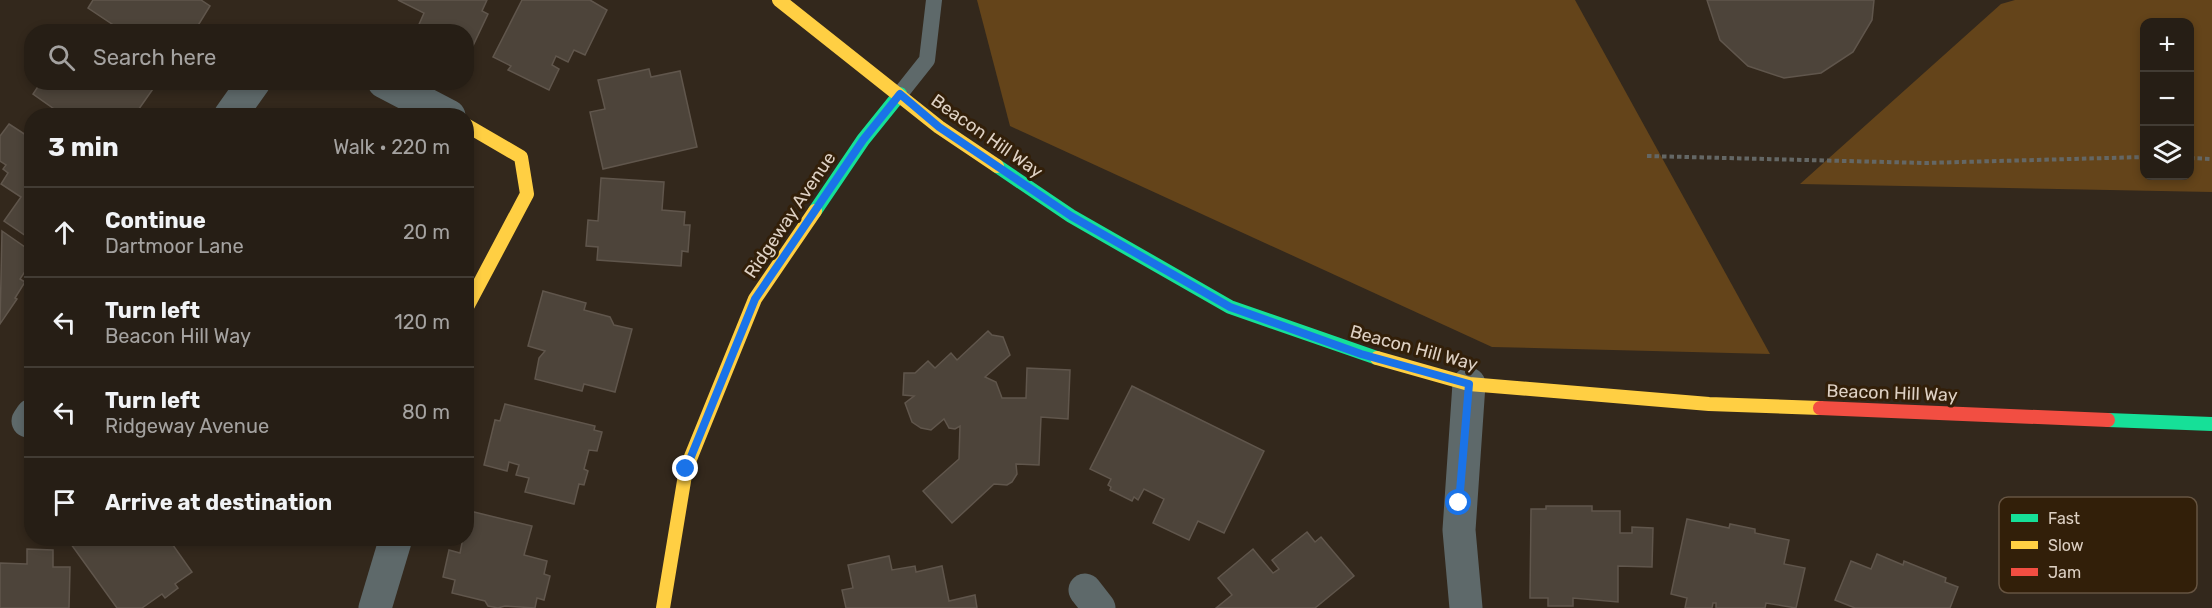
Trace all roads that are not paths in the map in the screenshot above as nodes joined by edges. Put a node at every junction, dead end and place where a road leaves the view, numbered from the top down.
1 (779, 0) edge
2 (934, 0) edge
3 (248, 90) edge
4 (399, 90) edge
5 (900, 94) junction
6 (236, 108) edge
7 (434, 108) edge
8 (474, 130) edge
9 (474, 294) edge
10 (1469, 384) junction
11 (2212, 424) edge
12 (394, 546) edge
13 (375, 608) edge
14 (663, 608) edge
15 (1467, 608) edge

1 - 5 street, Beacon Hill Way
2 - 5 lane
3 - 6 street
4 - 7 street
5 - 10 street, Beacon Hill Way
5 - 14 street, Ridgeway Avenue
8 - 9 street
10 - 11 street, Beacon Hill Way
10 - 15 street
12 - 13 street

